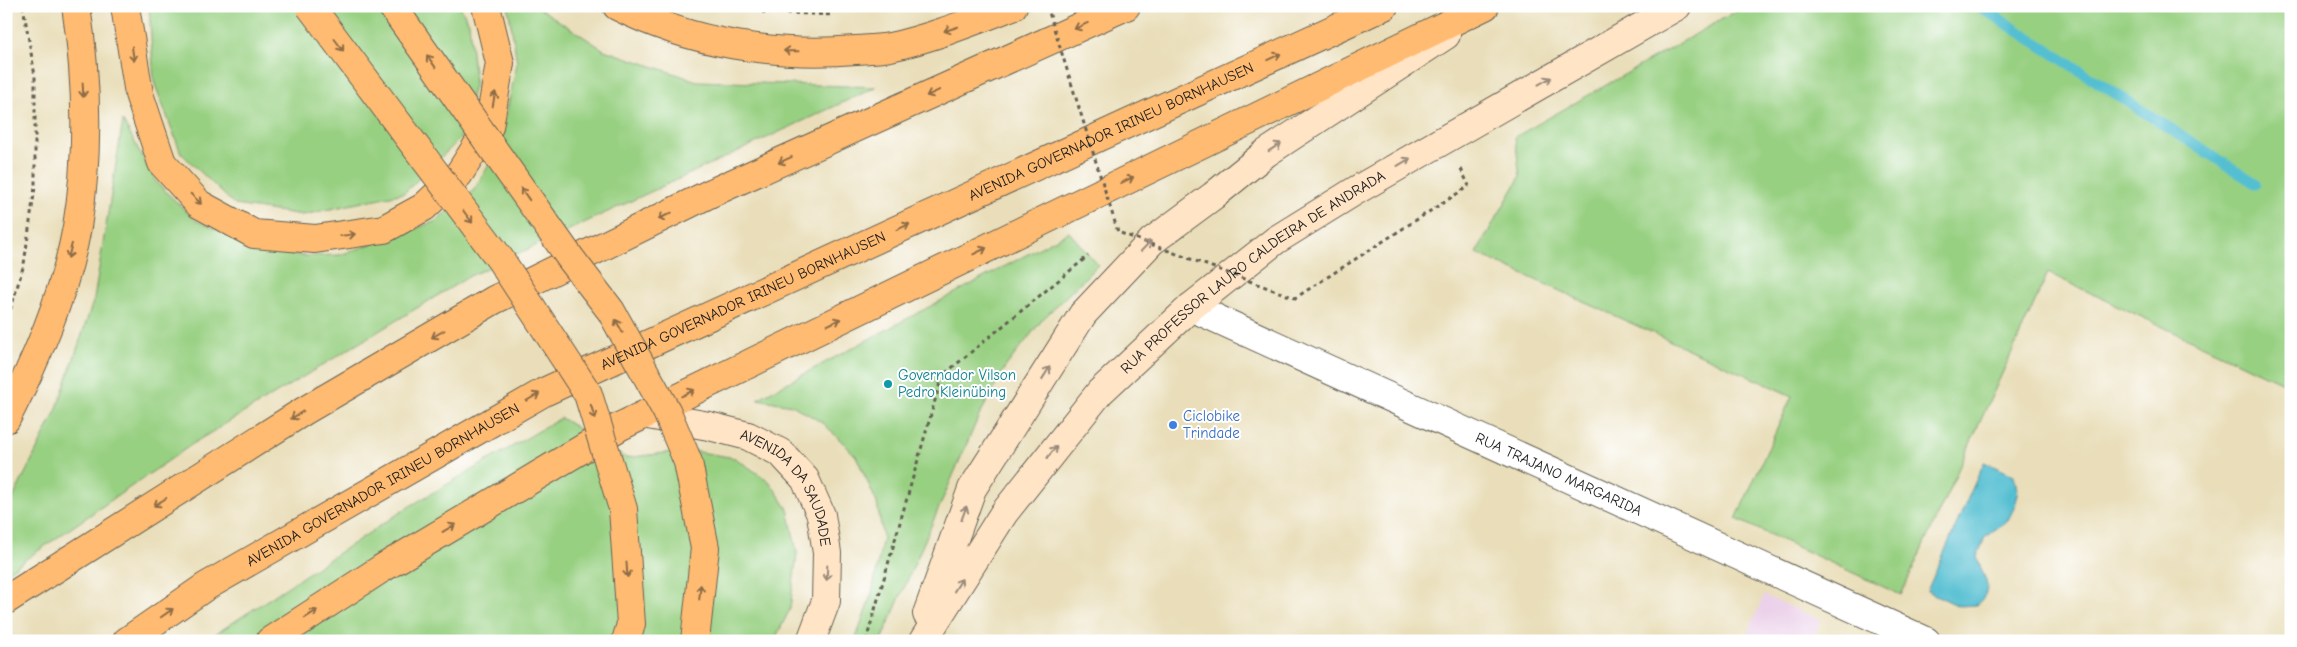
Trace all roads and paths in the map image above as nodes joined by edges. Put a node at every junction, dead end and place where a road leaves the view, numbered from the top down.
1 (22, 6) edge
2 (76, 6) edge
3 (126, 6) edge
4 (310, 6) edge
5 (392, 6) edge
6 (486, 6) edge
7 (617, 6) edge
8 (1013, 6) edge
9 (1047, 6) edge
10 (1126, 6) edge
11 (1384, 6) edge
12 (1485, 6) edge
13 (1490, 6) edge
14 (1677, 6) edge
15 (761, 12) dead end
16 (835, 15) dead end
17 (1469, 186) dead end
18 (1118, 232) junction
19 (1110, 238) dead end
20 (1095, 250) dead end
21 (1191, 307) junction
22 (6, 325) edge
23 (644, 414) junction
24 (6, 420) edge
25 (6, 600) edge
26 (127, 641) edge
27 (270, 641) edge
28 (626, 641) edge
29 (695, 641) edge
30 (811, 641) edge
31 (866, 641) edge
32 (917, 641) edge
33 (923, 641) edge
34 (1926, 641) edge

1 - 22 path
2 -> 24 main road
3 -> 6 main road
4 -> 28 main road, bridge
29 -> 5 main road, bridge
8 -> 7 main road
9 - 18 path, bridge
10 -> 25 main road
26 -> 11 main road, AVENIDA GOVERNADOR IRINEU BORNHAUSEN
23 -> 12 main road
32 -> 13 main road
21 -> 14 main road, RUA PROFESSOR LAURO CALDEIRA DE ANDRADA
15 - 16 path
17 - 18 path, bridge
18 - 19 path
20 - 31 path
33 -> 21 main road, RUA PROFESSOR LAURO CALDEIRA DE ANDRADA
21 - 34 street, RUA TRAJANO MARGARIDA
27 -> 23 main road
23 -> 30 main road, AVENIDA DA SAUDADE

